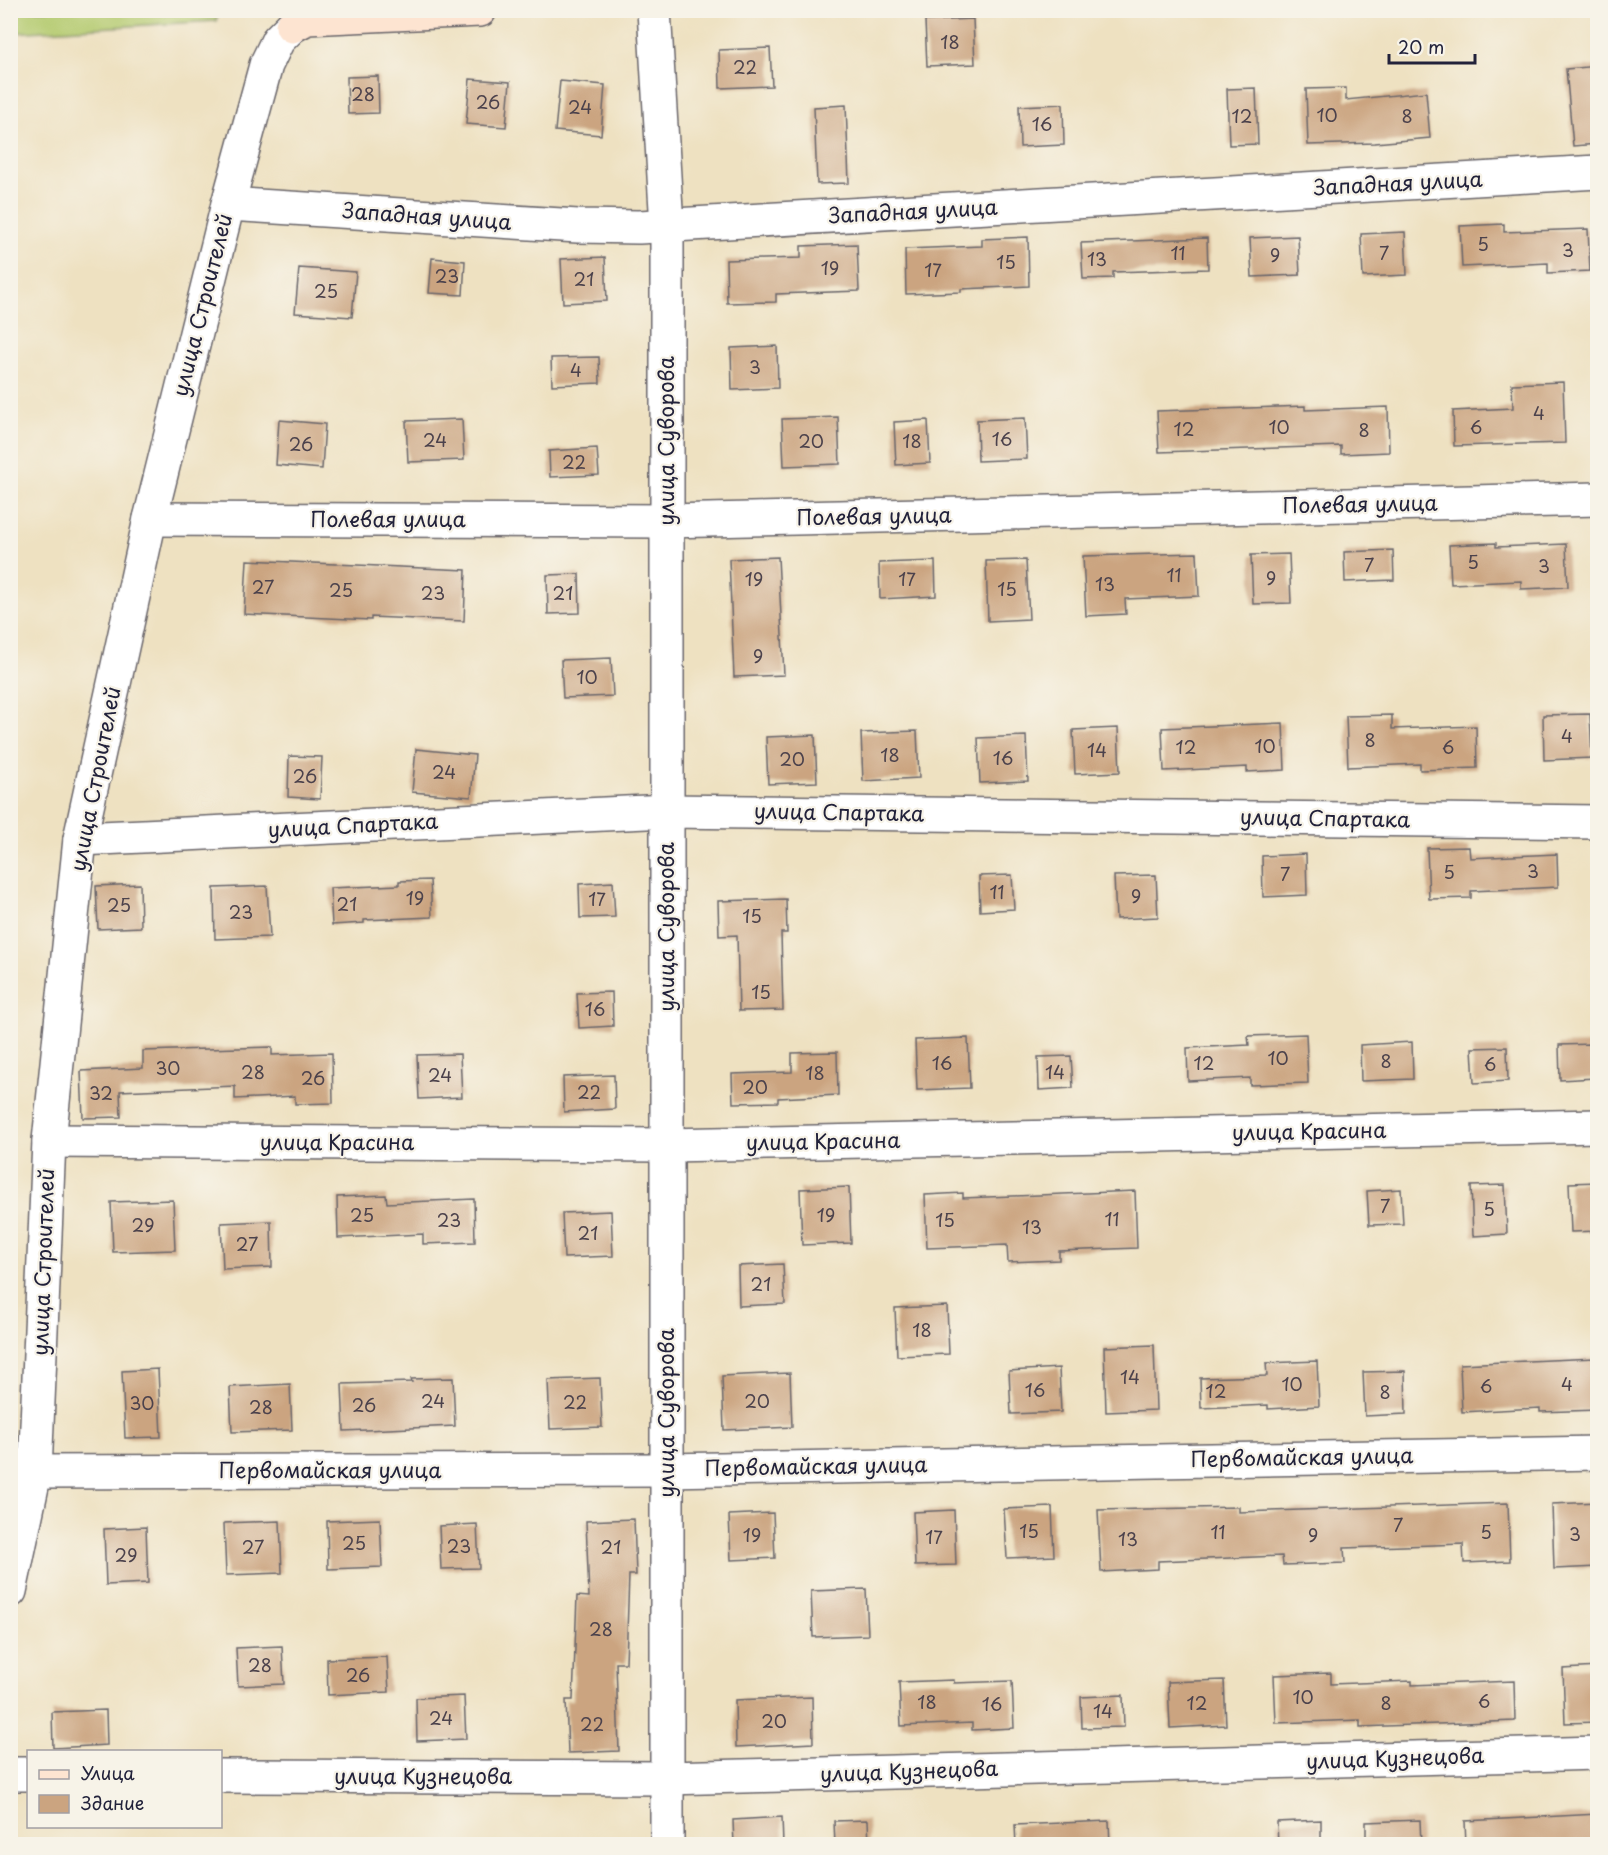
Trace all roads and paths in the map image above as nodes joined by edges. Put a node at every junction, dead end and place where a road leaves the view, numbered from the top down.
1 (480, 10) edge
2 (654, 10) edge
3 (1598, 172) edge
4 (228, 204) junction
5 (667, 226) junction
6 (1598, 500) edge
7 (150, 519) junction
8 (667, 521) junction
9 (667, 811) junction
10 (1598, 822) edge
11 (80, 839) junction
12 (1598, 1126) edge
13 (49, 1141) junction
14 (667, 1145) junction
15 (1598, 1453) edge
16 (667, 1470) junction
17 (35, 1472) junction
18 (10, 1591) edge
19 (1598, 1753) edge
20 (10, 1774) edge
21 (27, 1774) edge
22 (222, 1776) edge
23 (667, 1778) junction
24 (667, 1845) edge

1 - 4 street, улица Строителей
2 - 5 street, улица Суворова
3 - 5 street, Западная улица
4 - 5 street, Западная улица
4 - 7 street, улица Строителей
5 - 8 street, улица Суворова
6 - 8 street, Полевая улица
7 - 8 street, Полевая улица
7 - 11 street, улица Строителей
8 - 9 street, улица Суворова
9 - 10 street, улица Спартака
9 - 11 street, улица Спартака
9 - 14 street, улица Суворова
11 - 13 street, улица Строителей
12 - 14 street, улица Красина
13 - 14 street, улица Красина
13 - 17 street, улица Строителей
14 - 16 street, улица Суворова
15 - 16 street, Первомайская улица
16 - 17 street, Первомайская улица
16 - 23 street, улица Суворова
17 - 18 street, улица Строителей
19 - 23 street, улица Кузнецова
20 - 21 street
22 - 23 street, улица Кузнецова
23 - 24 street, улица Суворова

